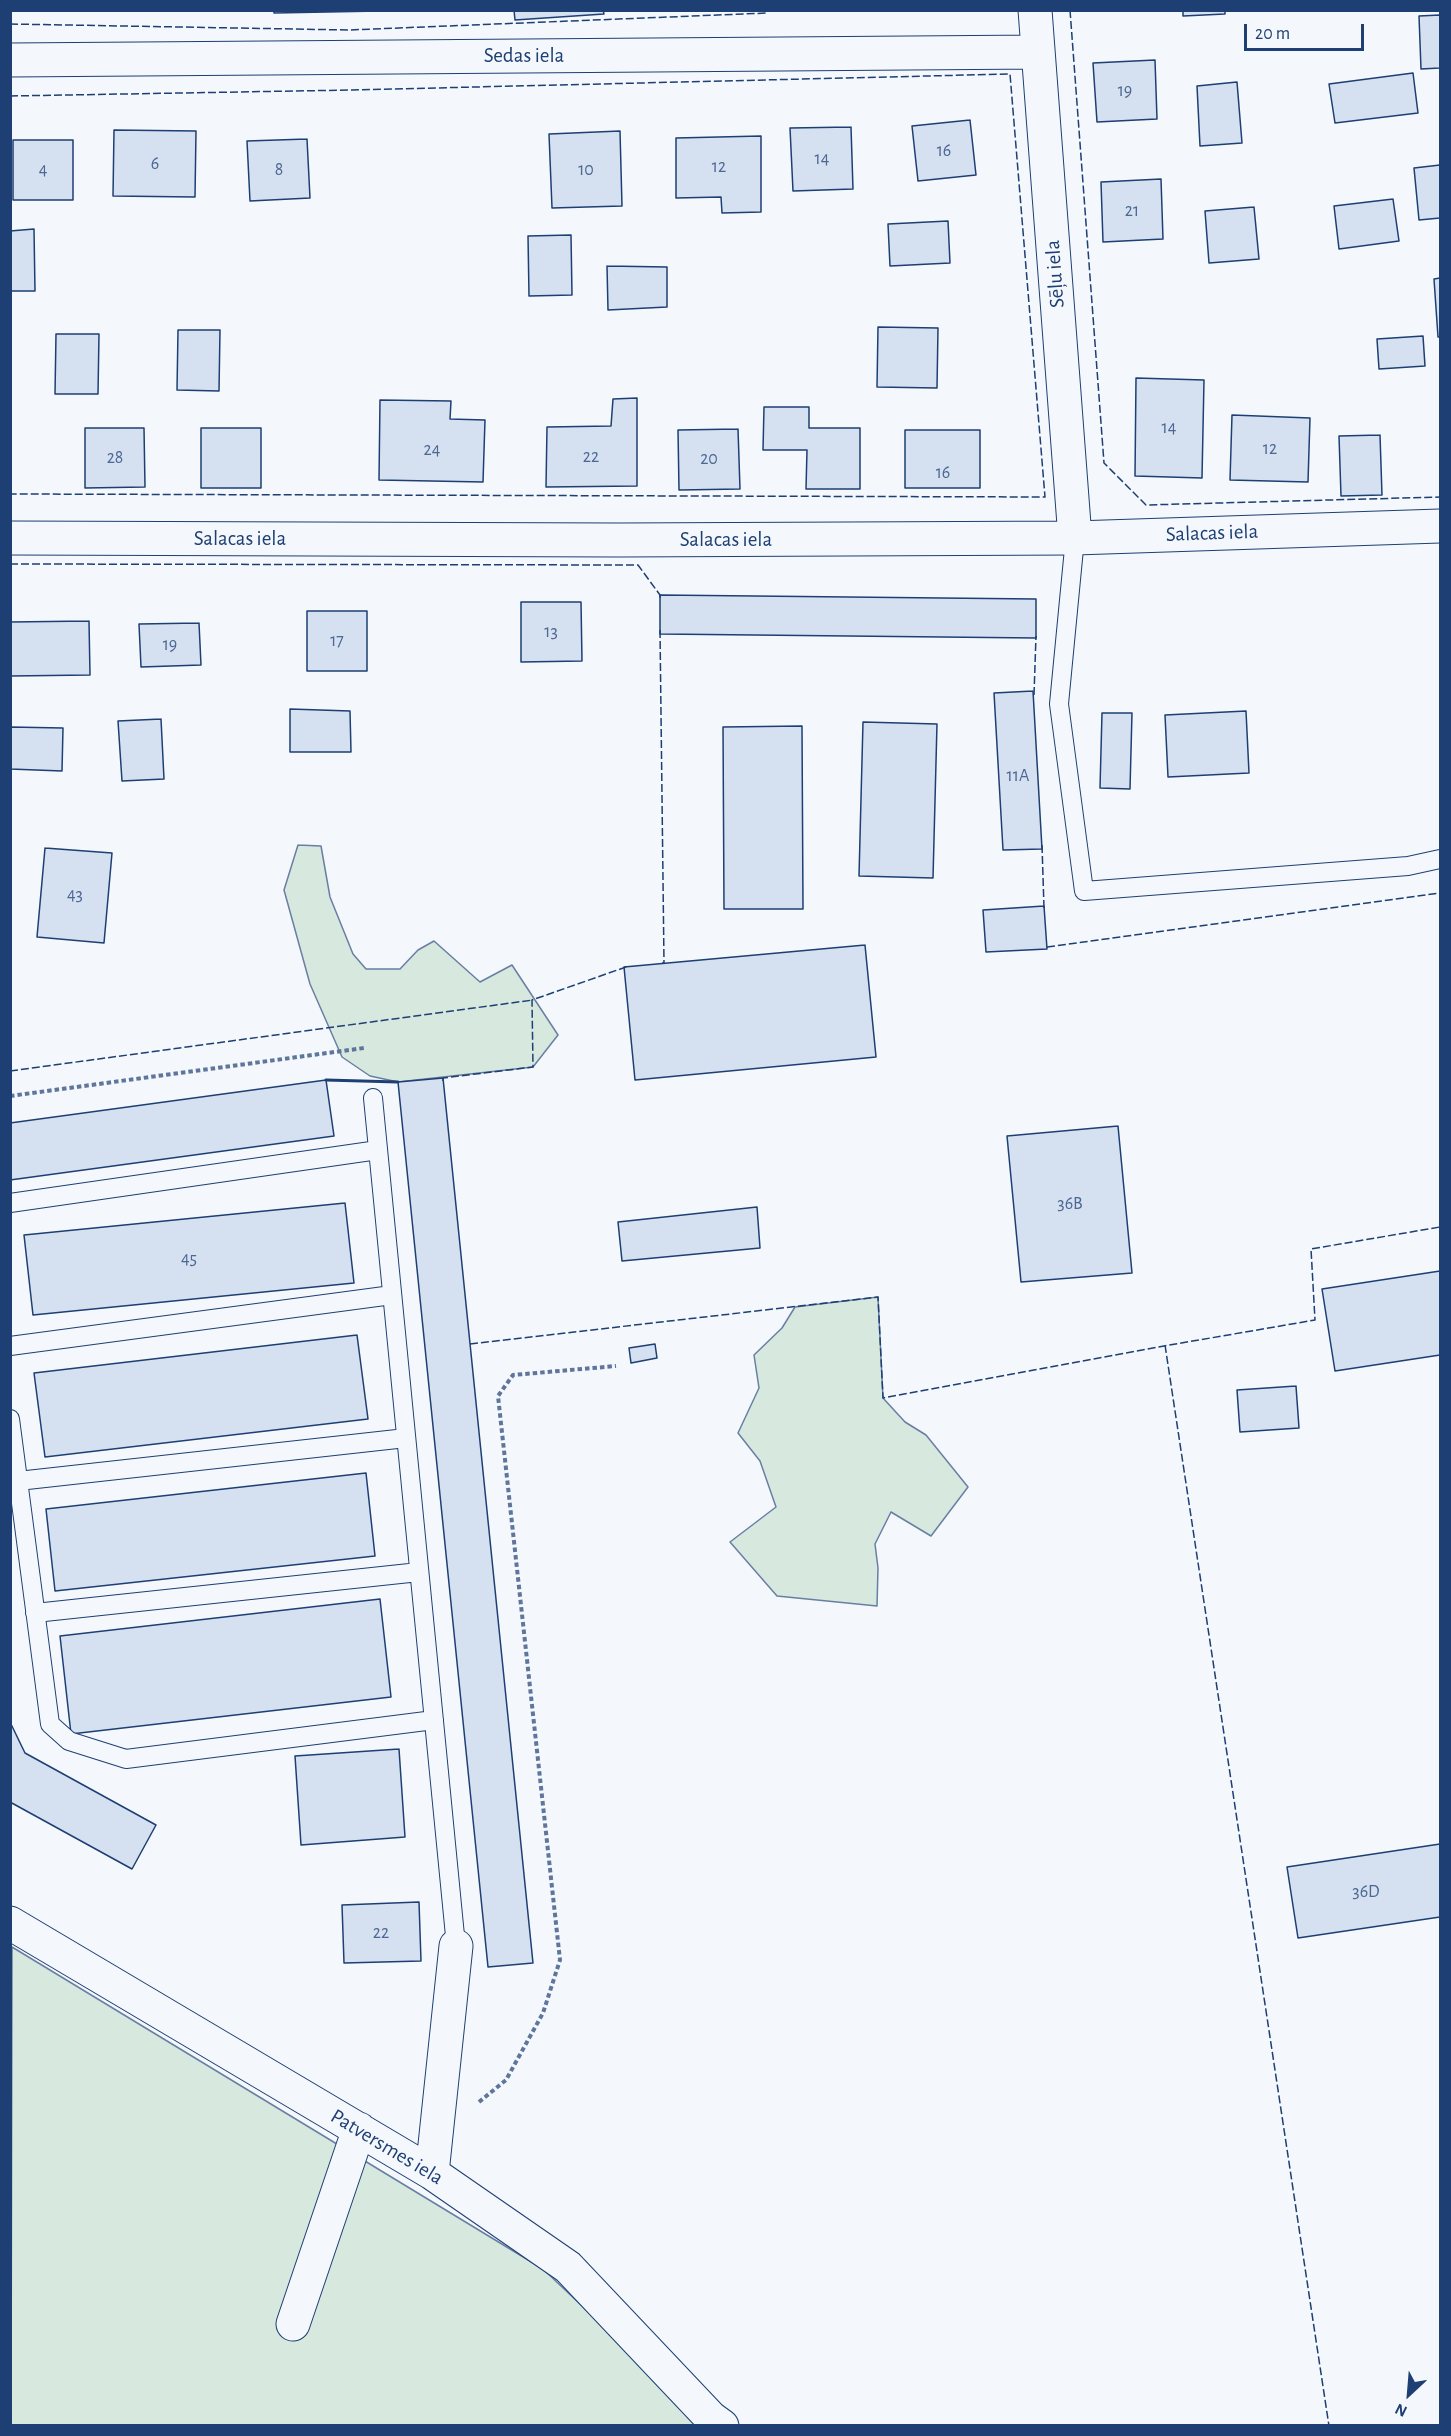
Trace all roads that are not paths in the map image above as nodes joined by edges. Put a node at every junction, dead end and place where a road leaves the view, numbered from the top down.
1 (1035, 10) edge
2 (1038, 52) junction
3 (10, 60) edge
4 (1440, 526) edge
5 (10, 538) edge
6 (1075, 538) junction
7 (1440, 859) edge
8 (373, 1098) dead end
9 (378, 1150) junction
10 (10, 1203) edge
11 (392, 1295) junction
12 (10, 1346) edge
13 (10, 1419) edge
14 (406, 1438) junction
15 (18, 1481) junction
16 (419, 1572) junction
17 (35, 1613) junction
18 (434, 1720) junction
19 (10, 1923) edge
20 (456, 1946) joint
21 (359, 2129) junction
22 (432, 2172) junction
23 (293, 2324) dead end
24 (722, 2426) edge

1 - 2 street, Sēļu iela
2 - 3 street, Sedas iela
2 - 6 street, Sēļu iela
4 - 6 street, Salacas iela
5 - 6 street, Salacas iela
6 - 7 lane
8 - 9 lane
9 - 10 lane
9 - 11 lane
11 - 12 lane
11 - 14 lane
13 - 15 lane
14 - 15 lane
14 - 16 lane
15 - 17 lane
16 - 17 lane
16 - 18 lane
17 - 18 lane
18 - 20 lane
19 - 21 street, Patversmes iela
20 - 22 street
21 - 22 street, Patversmes iela
21 - 23 street
22 - 24 street, Patversmes iela

